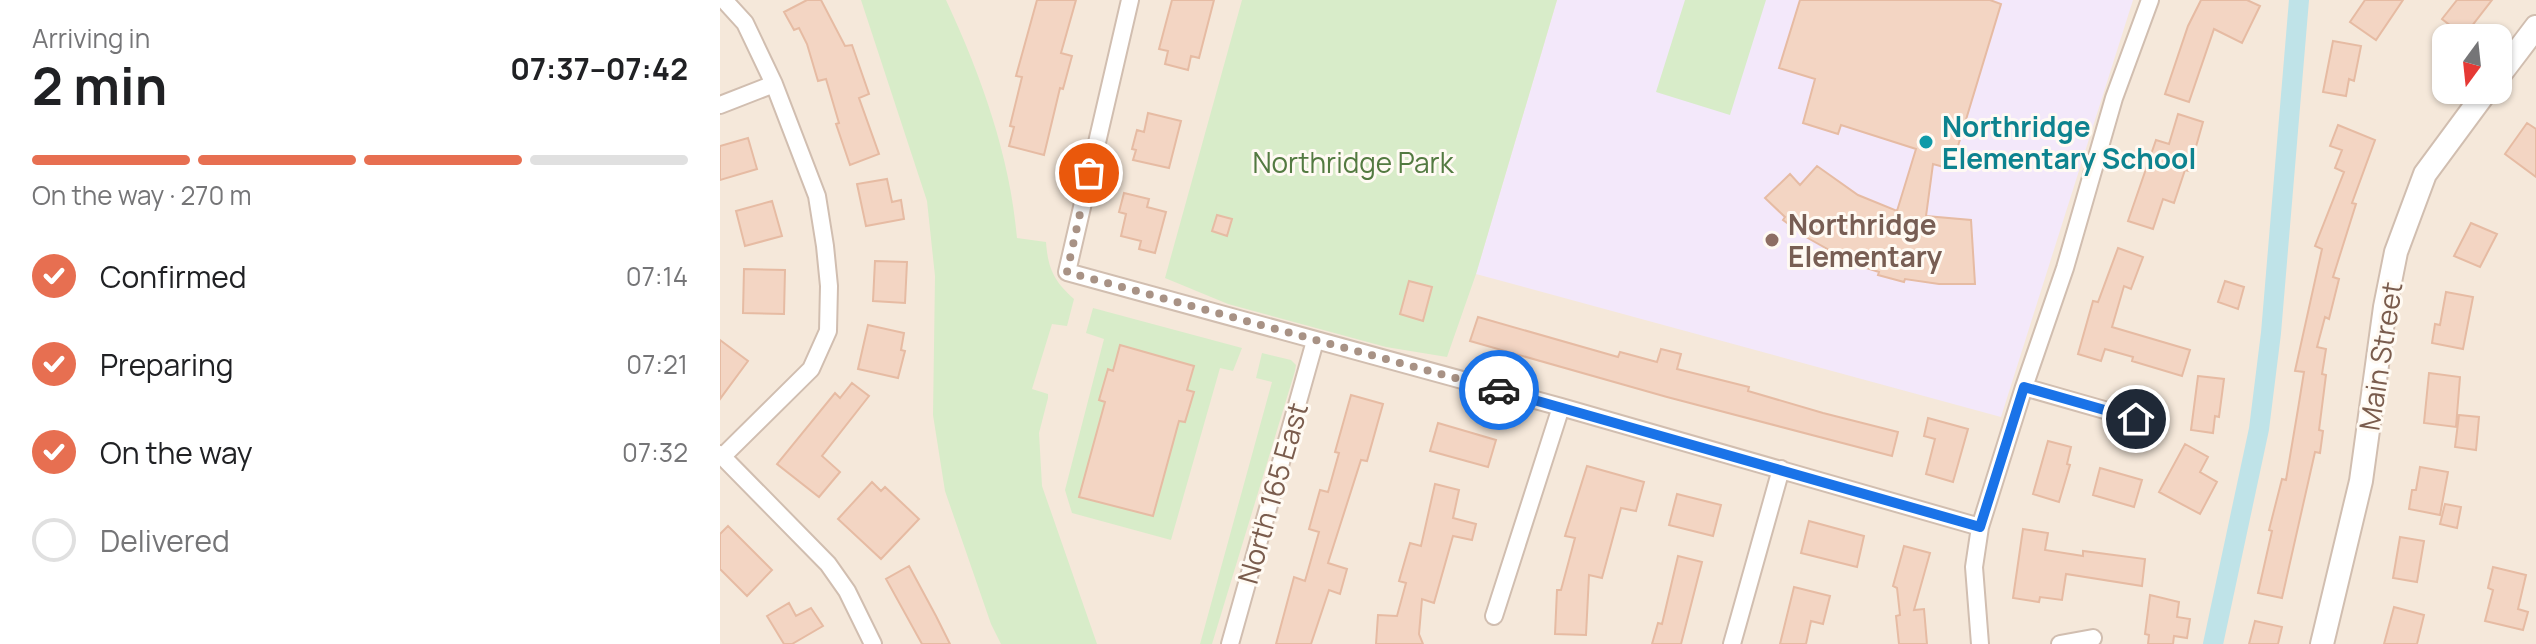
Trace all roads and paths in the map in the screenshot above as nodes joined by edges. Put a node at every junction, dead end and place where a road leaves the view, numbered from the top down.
1 (724, 0) edge
2 (1130, 0) edge
3 (2150, 0) edge
4 (2536, 27) edge
5 (2512, 59) edge
6 (774, 84) junction
7 (2477, 104) edge
8 (720, 105) edge
9 (1315, 341) junction
10 (2024, 387) junction
11 (1561, 407) junction
12 (2136, 419) dead end
13 (721, 455) edge
14 (1781, 469) junction
15 (1980, 527) junction
16 (1494, 616) dead end
17 (2093, 638) dead end
18 (873, 644) edge
19 (1230, 644) edge
20 (1732, 644) edge
21 (1980, 644) edge
22 (2060, 644) edge
23 (2322, 644) edge

1 - 6 street
2 - 9 street
3 - 10 street
4 - 5 street
6 - 8 street
6 - 13 street
7 - 23 street, Main Street
9 - 11 street
9 - 19 street, North 165 East
10 - 12 street
10 - 15 street
11 - 14 street
11 - 16 street
13 - 18 street
14 - 15 street
14 - 20 street
15 - 21 street
17 - 22 street

